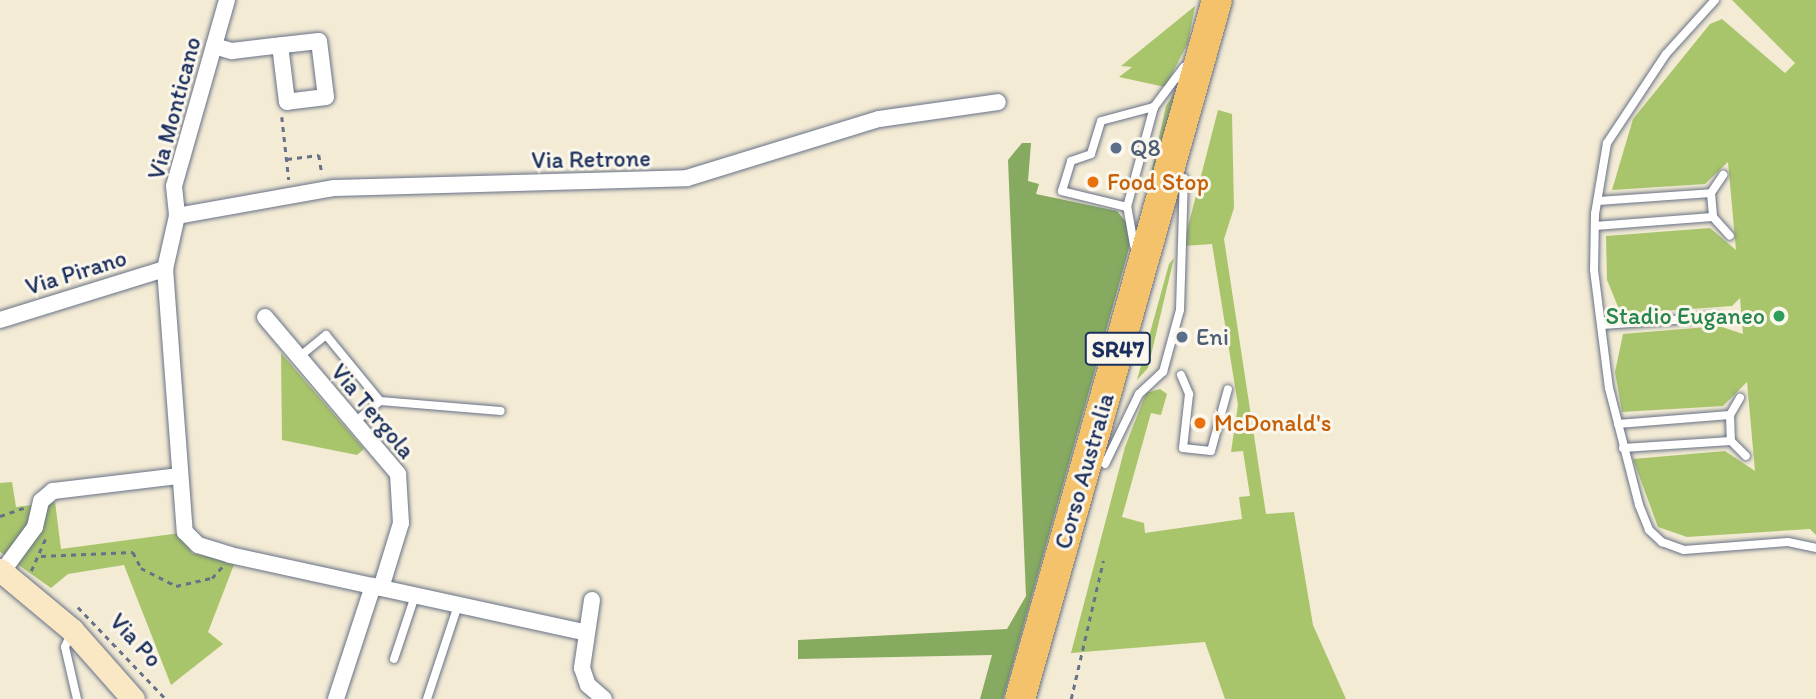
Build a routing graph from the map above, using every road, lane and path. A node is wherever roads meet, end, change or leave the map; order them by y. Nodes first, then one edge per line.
1 (227, 0) edge
2 (1235, 0) edge
3 (1715, 0) edge
4 (1214, 11) edge
5 (280, 45) junction
6 (214, 46) junction
7 (287, 102) junction
8 (998, 102) dead end
9 (1154, 107) junction
10 (287, 159) junction
11 (1723, 175) dead end
12 (323, 183) dead end
13 (290, 187) dead end
14 (1711, 193) junction
15 (1598, 201) junction
16 (1127, 207) junction
17 (177, 216) junction
18 (1713, 218) junction
19 (1595, 226) junction
20 (1730, 236) dead end
21 (165, 269) junction
22 (1132, 296) junction
23 (265, 317) dead end
24 (1718, 317) dead end
25 (0, 320) edge
26 (1602, 326) junction
27 (299, 357) junction
28 (1181, 375) dead end
29 (1228, 389) dead end
30 (1740, 398) dead end
31 (380, 401) junction
32 (501, 411) dead end
33 (1730, 415) junction
34 (353, 423) junction
35 (1618, 424) junction
36 (1731, 441) junction
37 (1623, 449) junction
38 (1746, 456) dead end
39 (178, 476) junction
40 (40, 504) junction
41 (0, 516) edge
42 (1816, 548) edge
43 (229, 555) junction
44 (41, 556) dead end
45 (1103, 561) dead end
46 (1, 571) edge
47 (377, 587) junction
48 (415, 596) junction
49 (592, 600) dead end
50 (458, 605) junction
51 (78, 607) dead end
52 (72, 630) junction
53 (584, 632) junction
54 (394, 659) dead end
55 (1026, 697) edge
56 (76, 699) edge
57 (133, 699) edge
58 (166, 699) edge
59 (336, 699) edge
60 (427, 699) edge
61 (604, 699) edge
62 (1071, 699) edge

1 - 6 street, Via Monticano
2 - 55 highway, Corso Australia / SR47
3 - 15 lane
4 - 9 lane
4 - 22 highway, Corso Australia / SR47
5 - 6 street
5 - 7 street
5 - 7 street
6 - 17 street, Via Monticano
7 - 10 path
8 - 17 street, Via Retrone
9 - 16 lane
9 - 16 lane
10 - 12 path
10 - 13 path
11 - 14 lane
14 - 15 lane
14 - 18 lane
15 - 19 lane
16 - 22 lane
17 - 21 street, Via Monticano
18 - 19 lane
18 - 20 lane
19 - 26 lane
21 - 25 street, Via Pirano
21 - 39 street
22 - 55 highway, Corso Australia / SR47
23 - 27 street, Via Tergola
24 - 26 lane
26 - 35 lane
27 - 31 lane
27 - 34 street, Via Tergola
28 - 29 lane
30 - 33 lane
31 - 32 lane
31 - 34 lane
33 - 35 lane
33 - 36 lane
34 - 47 street, Via Tergola
35 - 37 lane
36 - 37 lane
36 - 38 lane
37 - 42 lane
39 - 40 street
39 - 43 street
40 - 41 path
40 - 46 street
43 - 44 path
43 - 47 street
45 - 62 path
46 - 52 main road
47 - 48 street
47 - 59 street, Via Tergola
48 - 50 street
48 - 54 lane
49 - 53 street
50 - 53 street
50 - 60 lane
51 - 58 path, Via Po
52 - 56 lane
52 - 57 main road
53 - 61 street

